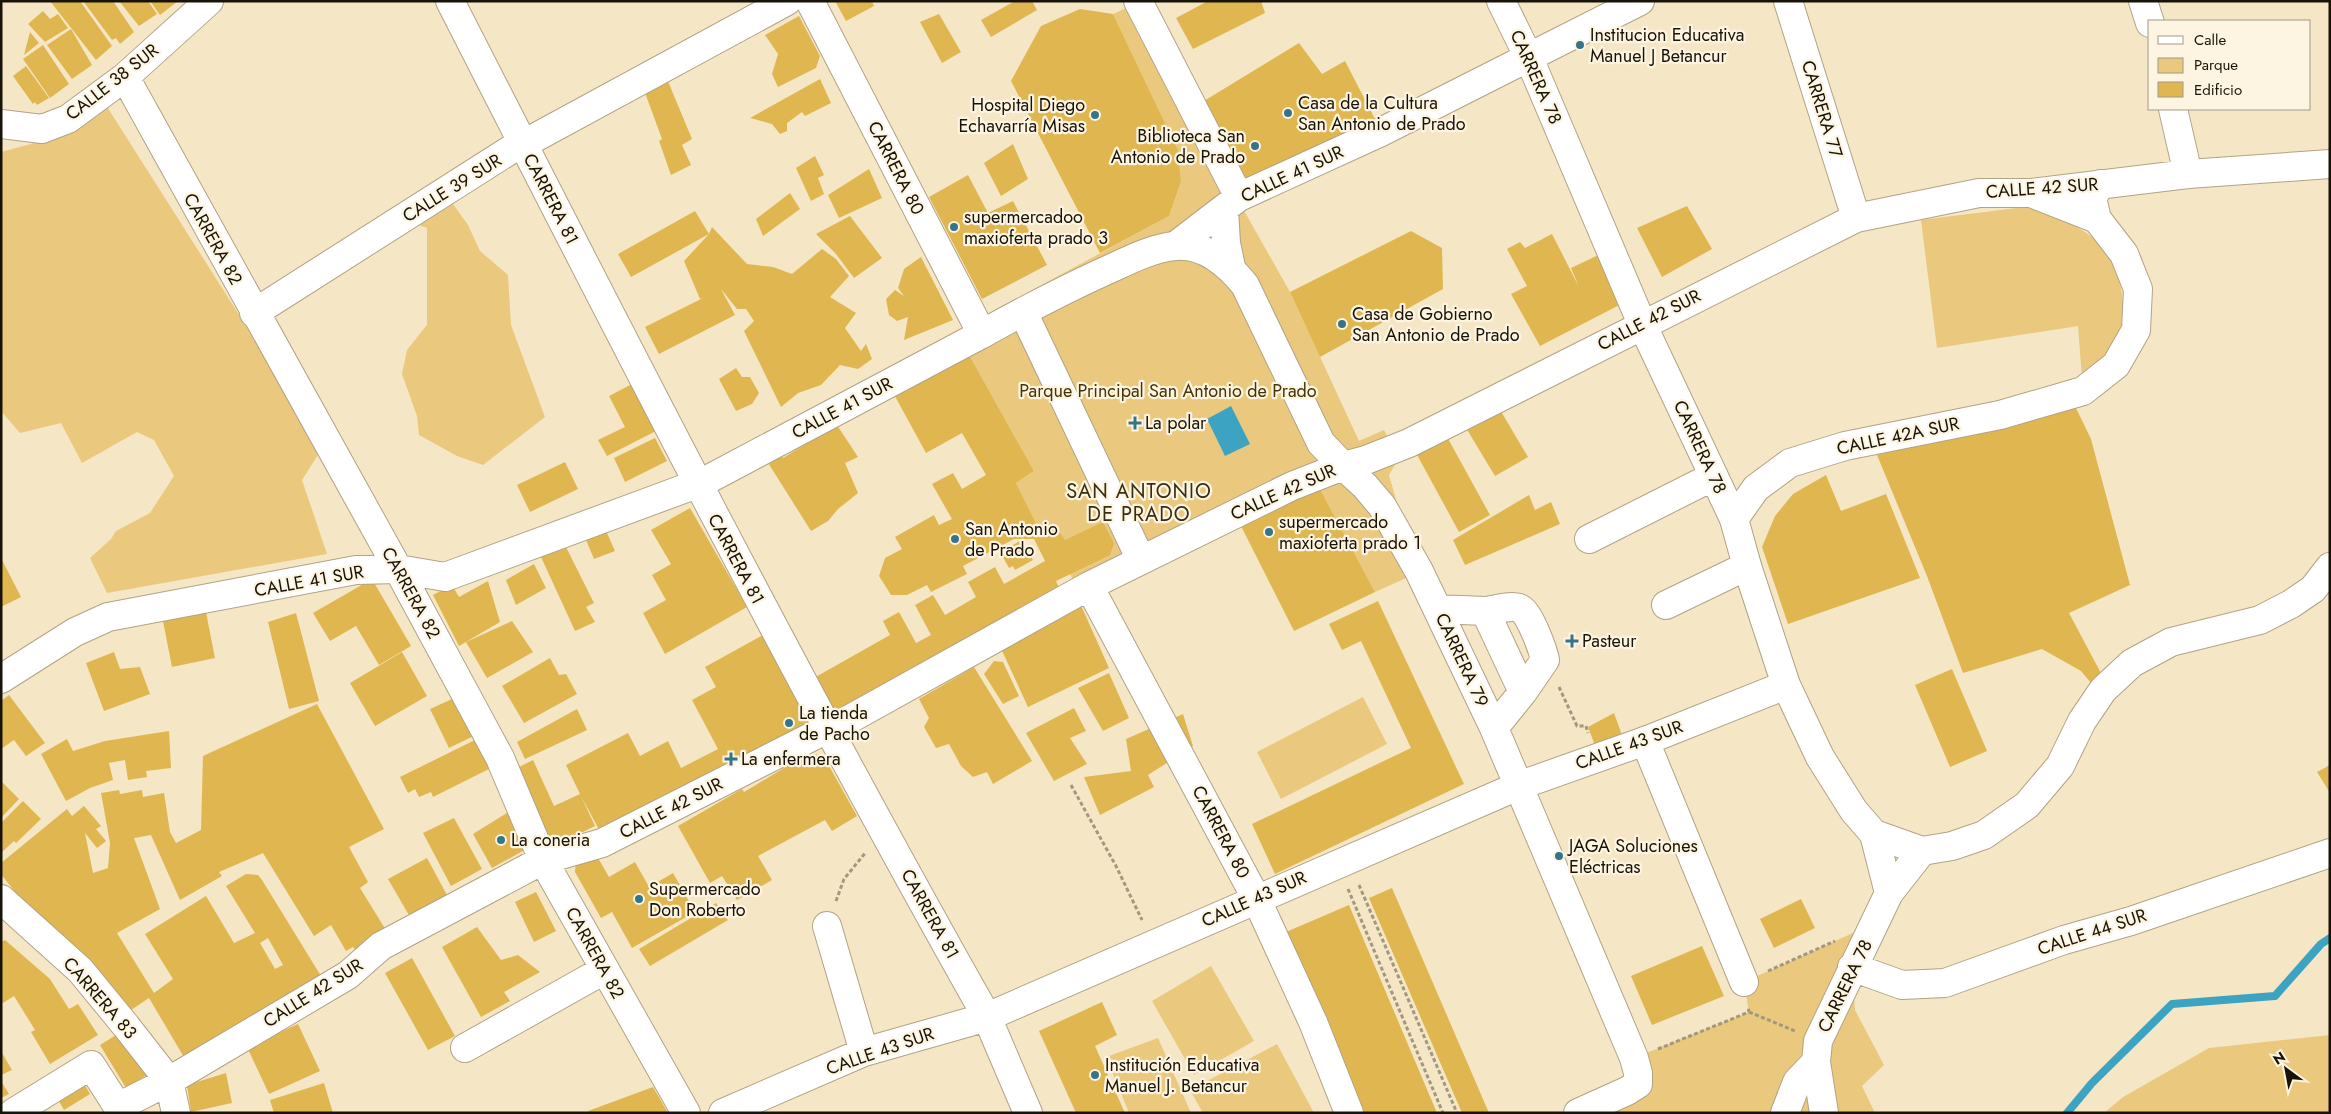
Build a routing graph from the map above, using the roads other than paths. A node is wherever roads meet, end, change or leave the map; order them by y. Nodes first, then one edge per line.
1 (209, 1) edge
2 (450, 1) edge
3 (787, 1) edge
4 (810, 1) edge
5 (1502, 1) edge
6 (1640, 1) edge
7 (1788, 1) edge
8 (2143, 1) edge
9 (1139, 2) edge
10 (2149, 20) edge
11 (1530, 58) junction
12 (125, 77) junction
13 (2173, 110) edge
14 (1, 124) edge
15 (523, 144) junction
16 (2330, 164) edge
17 (2188, 174) junction
18 (2101, 184) junction
19 (2031, 193) junction
20 (1231, 203) junction
21 (1856, 218) junction
22 (2097, 220) junction
23 (1175, 246) junction
24 (1230, 267) junction
25 (1023, 312) junction
26 (254, 313) junction
27 (1642, 324) junction
28 (982, 334) junction
29 (1343, 466) junction
30 (1714, 476) junction
31 (696, 484) junction
32 (1734, 519) junction
33 (1589, 539) dead end
34 (1141, 560) junction
35 (1747, 566) junction
36 (2330, 567) edge
37 (398, 569) junction
38 (1089, 586) junction
39 (1666, 605) dead end
40 (1438, 609) junction
41 (1485, 611) junction
42 (1, 679) edge
43 (1786, 684) junction
44 (1523, 692) junction
45 (1494, 728) junction
46 (827, 730) junction
47 (1645, 741) junction
48 (1518, 786) junction
49 (1874, 834) junction
50 (1922, 851) junction
51 (2330, 853) edge
52 (543, 860) junction
53 (1889, 893) junction
54 (1256, 898) junction
55 (1, 899) edge
56 (828, 926) road end
57 (1852, 967) junction
58 (604, 970) junction
59 (1744, 982) road end
60 (987, 1016) junction
61 (465, 1048) dead end
62 (864, 1052) junction
63 (1818, 1062) junction
64 (169, 1081) junction
65 (13, 1113) edge
66 (176, 1113) edge
67 (686, 1113) edge
68 (723, 1113) edge
69 (1028, 1113) edge
70 (1349, 1113) edge
71 (1578, 1113) edge
72 (1785, 1113) edge
73 (1824, 1113) edge

1 - 12 street, CALLE 38 SUR
2 - 15 street, CARRERA 81
3 - 15 street, CALLE 39 SUR
4 - 28 street, CARRERA 80
5 - 11 street, CARRERA 78
6 - 11 street, CALLE 41 SUR
7 - 21 street, CARRERA 77
8 - 10 street
9 - 20 street
11 - 20 street, CALLE 41 SUR
11 - 27 street, CARRERA 78
12 - 14 street, CALLE 38 SUR
12 - 26 street, CARRERA 82
13 - 17 street
15 - 26 street, CALLE 39 SUR
15 - 31 street, CARRERA 81
16 - 17 street, CALLE 42 SUR
17 - 18 street, CALLE 42 SUR
18 - 19 street, CALLE 42 SUR
18 - 22 street
19 - 21 street, CALLE 42 SUR
19 - 22 street
20 - 23 street, CALLE 41 SUR
20 - 24 street
21 - 27 street, CALLE 42 SUR
22 - 32 street, CALLE 42A SUR
23 - 24 street, CARRERA 79
23 - 25 street, CALLE 41 SUR
24 - 29 street, CARRERA 79
25 - 28 street, CALLE 41 SUR
25 - 34 street
26 - 37 street, CARRERA 82
27 - 29 street, CALLE 42 SUR
27 - 30 street, CARRERA 78
28 - 31 street, CALLE 41 SUR
29 - 34 street, CALLE 42 SUR
29 - 40 street, CARRERA 79
30 - 32 street, CARRERA 78
30 - 33 street
31 - 37 street, CALLE 41 SUR
31 - 46 street, CARRERA 81
32 - 35 street, CARRERA 78
34 - 38 street, CALLE 42 SUR
35 - 39 street
35 - 43 street, CARRERA 78
36 - 50 street
37 - 42 street, CALLE 41 SUR
37 - 52 street, CARRERA 82
38 - 46 street, CALLE 42 SUR
38 - 54 street, CARRERA 80
40 - 41 street
40 - 45 street, CARRERA 79
41 - 44 street
41 - 44 street
43 - 47 street, CALLE 43 SUR
43 - 49 street, CARRERA 78
44 - 45 street
45 - 48 street, CARRERA 79
46 - 52 street, CALLE 42 SUR
46 - 60 street, CARRERA 81
47 - 48 street, CALLE 43 SUR
47 - 59 street
48 - 54 street, CALLE 43 SUR
48 - 71 street, CARRERA 79
49 - 50 street
49 - 53 street, CARRERA 78
50 - 53 street, CARRERA 78
51 - 57 street, CALLE 44 SUR
52 - 58 street, CARRERA 82
52 - 64 street, CALLE 42 SUR
53 - 57 street, CARRERA 78
54 - 60 street, CALLE 43 SUR
54 - 70 street, CARRERA 80
55 - 64 street, CARRERA 83
56 - 62 street
57 - 63 street, CARRERA 78
58 - 61 street
58 - 67 street, CARRERA 82
60 - 62 street, CALLE 43 SUR
60 - 69 street, CARRERA 81
62 - 68 street, CALLE 43 SUR
63 - 72 street, CARRERA 78
63 - 73 street
64 - 65 street, CALLE 42 SUR
64 - 66 street, CARRERA 83

